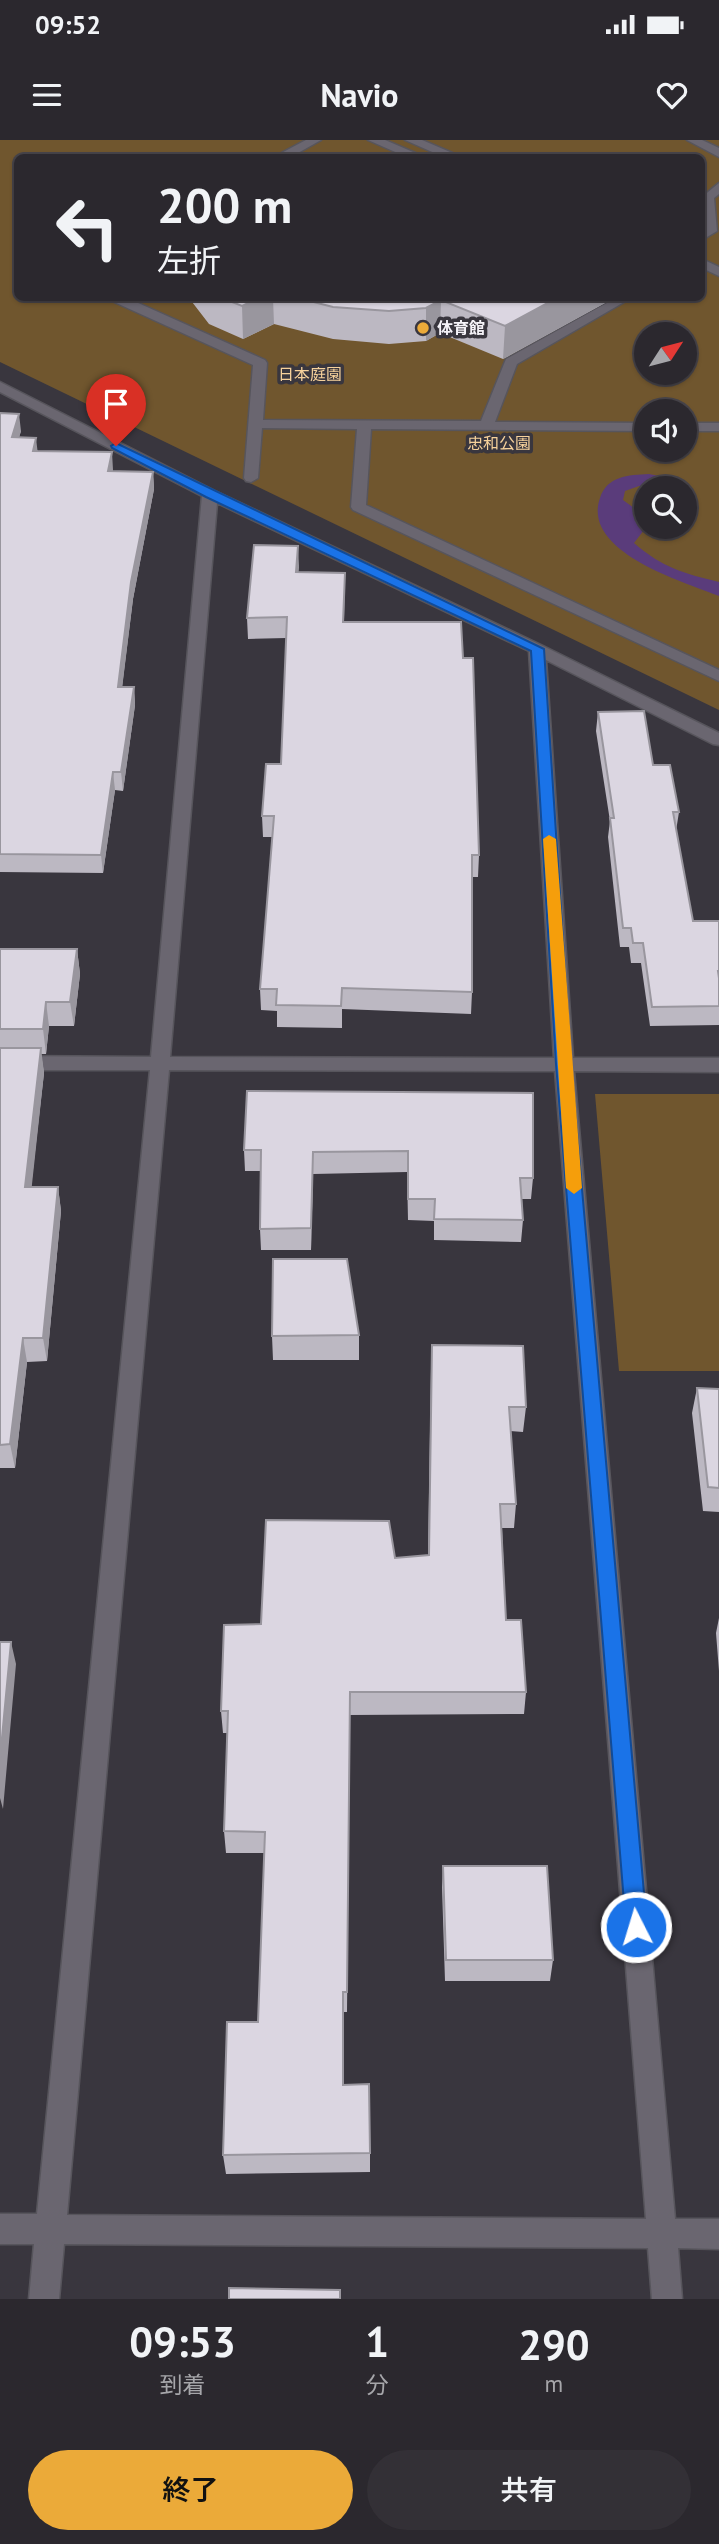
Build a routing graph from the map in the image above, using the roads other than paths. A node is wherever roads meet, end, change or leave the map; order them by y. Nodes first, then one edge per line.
1 (314, 140) edge
2 (374, 140) edge
3 (411, 140) edge
4 (692, 140) edge
5 (719, 152) edge
6 (286, 154) edge
7 (411, 154) edge
8 (448, 154) edge
9 (719, 187) edge
10 (705, 234) edge
11 (705, 254) edge
12 (719, 272) edge
13 (124, 301) edge
14 (620, 301) edge
15 (0, 386) edge
16 (255, 424) junction
17 (363, 425) junction
18 (486, 426) junction
19 (634, 427) edge
20 (697, 427) edge
21 (719, 427) edge
22 (251, 478) dead end
23 (210, 494) junction
24 (537, 649) junction
25 (719, 676) edge
26 (719, 740) edge
27 (0, 1063) edge
28 (160, 1064) junction
29 (564, 1064) junction
30 (719, 1065) edge
31 (0, 2229) edge
32 (50, 2230) junction
33 (662, 2233) junction
34 (719, 2234) edge
35 (44, 2299) edge
36 (667, 2299) edge

1 - 6 street
2 - 7 street
3 - 8 street
4 - 5 street
9 - 10 street
11 - 12 street
13 - 16 street
14 - 18 street
15 - 23 street
16 - 17 street
16 - 22 street
17 - 18 street
17 - 25 street
18 - 19 street
20 - 21 street
23 - 24 street
23 - 28 street
24 - 26 street
24 - 29 street
27 - 28 street
28 - 29 street
28 - 32 street
29 - 30 street
29 - 33 street
31 - 32 street
32 - 33 street
32 - 35 street
33 - 34 street
33 - 36 street

